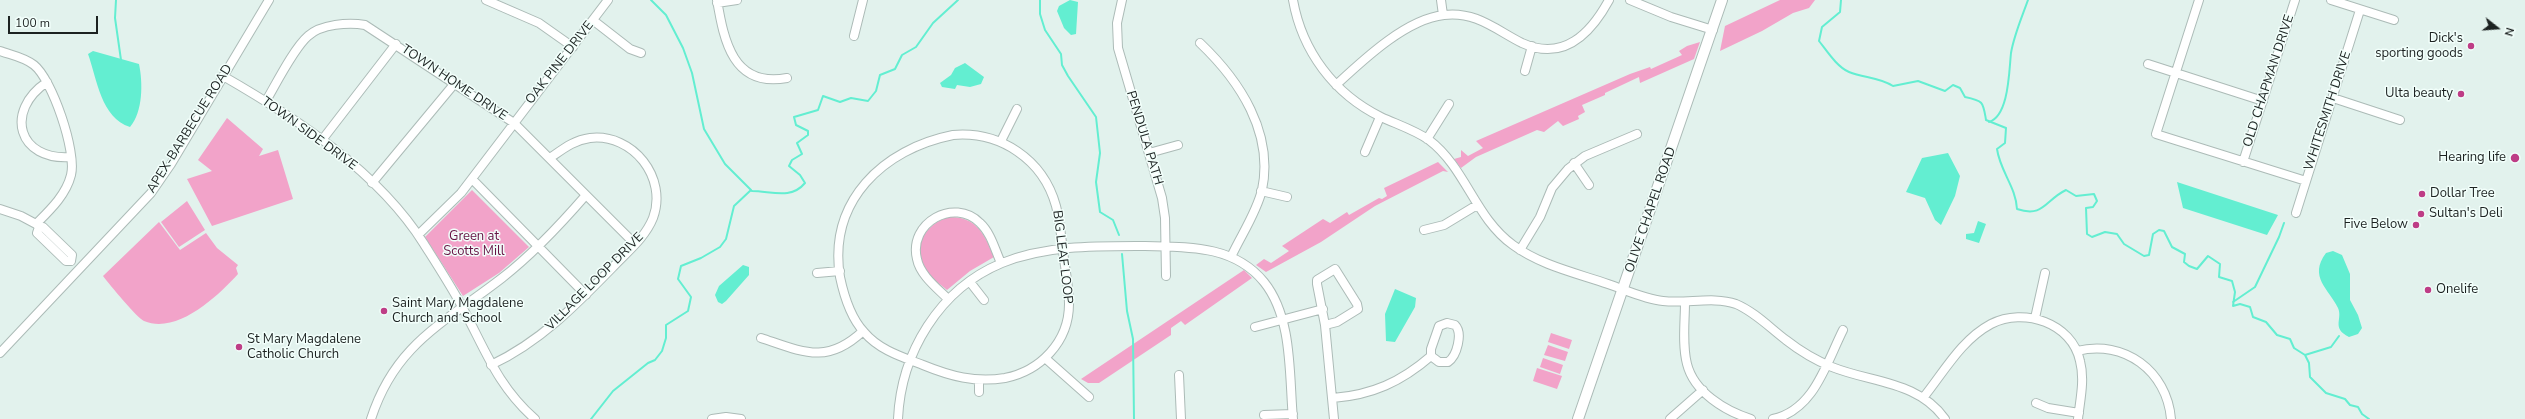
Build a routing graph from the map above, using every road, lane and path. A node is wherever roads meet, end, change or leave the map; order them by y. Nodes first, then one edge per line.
1 (269, 0) edge
2 (486, 0) edge
3 (608, 0) edge
4 (737, 0) edge
5 (863, 0) edge
6 (1122, 0) edge
7 (1293, 0) edge
8 (1441, 0) edge
9 (1609, 0) edge
10 (1630, 0) edge
11 (1722, 0) edge
12 (2199, 0) edge
13 (2295, 0) edge
14 (2331, 0) edge
15 (500, 2) edge
16 (717, 2) edge
17 (2360, 10) junction
18 (1443, 15) junction
19 (2394, 20) dead end
20 (594, 21) junction
21 (1712, 30) junction
22 (854, 36) dead end
23 (1200, 43) dead end
24 (396, 44) junction
25 (1532, 46) junction
26 (573, 47) junction
27 (0, 51) edge
28 (641, 53) dead end
29 (2148, 64) dead end
30 (1525, 71) dead end
31 (2175, 73) junction
32 (223, 76) junction
33 (787, 78) dead end
34 (47, 82) junction
35 (455, 83) junction
36 (1336, 85) junction
37 (2333, 98) junction
38 (266, 101) junction
39 (2263, 101) junction
40 (1448, 104) dead end
41 (1017, 109) dead end
42 (1380, 117) junction
43 (2400, 120) dead end
44 (514, 123) junction
45 (1637, 134) dead end
46 (1427, 139) junction
47 (322, 140) junction
48 (1001, 141) junction
49 (1178, 145) dead end
50 (1365, 152) dead end
51 (1149, 153) junction
52 (71, 158) junction
53 (550, 158) junction
54 (2244, 162) junction
55 (1574, 163) junction
56 (472, 179) junction
57 (2306, 181) junction
58 (372, 183) junction
59 (1590, 185) dead end
60 (1261, 191) junction
61 (586, 196) junction
62 (1288, 197) dead end
63 (1477, 205) junction
64 (0, 209) edge
65 (2296, 213) dead end
66 (37, 226) junction
67 (1424, 230) dead end
68 (418, 235) junction
69 (635, 244) junction
70 (1164, 246) junction
71 (538, 247) junction
72 (1062, 249) junction
73 (1520, 250) junction
74 (1231, 257) junction
75 (1001, 264) junction
76 (80, 268) junction
77 (840, 271) junction
78 (817, 273) dead end
79 (2045, 273) dead end
80 (1166, 276) dead end
81 (970, 282) junction
82 (1623, 289) junction
83 (586, 295) junction
84 (948, 300) junction
85 (984, 300) dead end
86 (1685, 302) junction
87 (462, 306) junction
88 (1323, 309) junction
89 (2035, 318) junction
90 (1282, 319) junction
91 (1325, 325) junction
92 (1255, 327) dead end
93 (1842, 330) dead end
94 (863, 331) junction
95 (761, 338) dead end
96 (2077, 351) junction
97 (0, 353) edge
98 (1431, 356) junction
99 (1046, 358) junction
100 (909, 360) junction
101 (1826, 364) junction
102 (491, 365) junction
103 (1179, 375) dead end
104 (979, 380) junction
105 (1703, 390) junction
106 (979, 392) dead end
107 (1089, 397) dead end
108 (1333, 398) junction
109 (1923, 398) junction
110 (2036, 403) dead end
111 (1264, 415) dead end
112 (1293, 416) edge
113 (2078, 416) edge
114 (371, 419) edge
115 (535, 419) edge
116 (712, 419) edge
117 (741, 419) edge
118 (898, 419) edge
119 (1181, 419) edge
120 (1334, 419) edge
121 (1578, 419) edge
122 (1670, 419) edge
123 (1751, 419) edge
124 (1773, 419) edge
125 (1945, 419) edge
126 (2171, 419) edge

1 - 32 street, APEX-BARBECUE ROAD
2 - 15 street
3 - 20 street, OAK PINE DRIVE
4 - 16 street
5 - 22 street
6 - 51 street, PENDULA PATH
7 - 36 street
8 - 18 street
9 - 25 street
10 - 21 street
11 - 21 main road, OLIVE CHAPEL ROAD
12 - 31 street
13 - 39 street, OLD CHAPMAN DRIVE
14 - 17 street
15 - 26 street
16 - 33 street
17 - 19 street
17 - 37 street, WHITESMITH DRIVE
18 - 25 street
18 - 36 street
20 - 26 street, OAK PINE DRIVE
20 - 28 street
21 - 82 main road, OLIVE CHAPEL ROAD
23 - 60 street
24 - 35 street, TOWN HOME DRIVE
24 - 38 street, TOWN HOME DRIVE
24 - 47 street
25 - 30 street
26 - 44 street, OAK PINE DRIVE
27 - 34 street
29 - 31 street
31 - 39 street
31 - 54 street
32 - 38 street, TOWN SIDE DRIVE
32 - 76 street, APEX-BARBECUE ROAD
34 - 52 street
34 - 52 street
35 - 44 street, TOWN HOME DRIVE
35 - 58 street
36 - 42 street
37 - 43 street
37 - 57 street, WHITESMITH DRIVE
38 - 47 street, TOWN SIDE DRIVE
39 - 54 street, OLD CHAPMAN DRIVE
40 - 46 street
41 - 48 street
42 - 46 street
42 - 50 street
44 - 53 street, TOWN HOME DRIVE
44 - 56 street, OAK PINE DRIVE
45 - 55 street
46 - 63 street
47 - 58 street, TOWN SIDE DRIVE
48 - 72 street, BIG LEAF LOOP
48 - 77 street, BIG LEAF LOOP
49 - 51 street
51 - 70 street, PENDULA PATH
52 - 66 street
53 - 61 street, TOWN HOME DRIVE
53 - 69 street, VILLAGE LOOP DRIVE
54 - 57 street
55 - 59 street
55 - 73 street
56 - 68 street, OAK PINE DRIVE
56 - 71 street
57 - 65 street, WHITESMITH DRIVE
58 - 68 street, TOWN SIDE DRIVE
60 - 62 street
60 - 74 street
61 - 69 street, TOWN HOME DRIVE
61 - 71 street
63 - 67 street
63 - 73 street
64 - 66 street
66 - 76 street
68 - 87 street, TOWN SIDE DRIVE
69 - 83 street, VILLAGE LOOP DRIVE
70 - 72 street
70 - 74 street
70 - 80 street, PENDULA PATH
71 - 83 street
71 - 87 street
72 - 75 street
72 - 99 street, BIG LEAF LOOP
73 - 82 street
74 - 90 street
75 - 81 street
75 - 84 street
76 - 97 street, APEX-BARBECUE ROAD
77 - 78 street
77 - 94 street, BIG LEAF LOOP
79 - 89 street
81 - 84 street
81 - 85 street
82 - 86 street
82 - 121 main road, OLIVE CHAPEL ROAD
83 - 102 street, VILLAGE LOOP DRIVE
84 - 100 street
86 - 101 street
86 - 105 street
87 - 102 street, TOWN SIDE DRIVE
87 - 114 street
88 - 90 street
88 - 91 street
88 - 91 street
89 - 96 street
89 - 109 street
90 - 92 street
90 - 112 street
91 - 108 street
93 - 101 street
94 - 95 street
94 - 100 street, BIG LEAF LOOP
96 - 113 street
96 - 126 street
98 - 98 street
98 - 108 street
99 - 104 street, BIG LEAF LOOP
99 - 107 street
100 - 104 street, BIG LEAF LOOP
100 - 118 street
101 - 109 street
101 - 124 street
102 - 115 street, TOWN SIDE DRIVE
103 - 119 street
104 - 106 street
105 - 122 street
105 - 123 street
108 - 120 street
109 - 125 street
110 - 113 street
111 - 112 street
116 - 117 street

